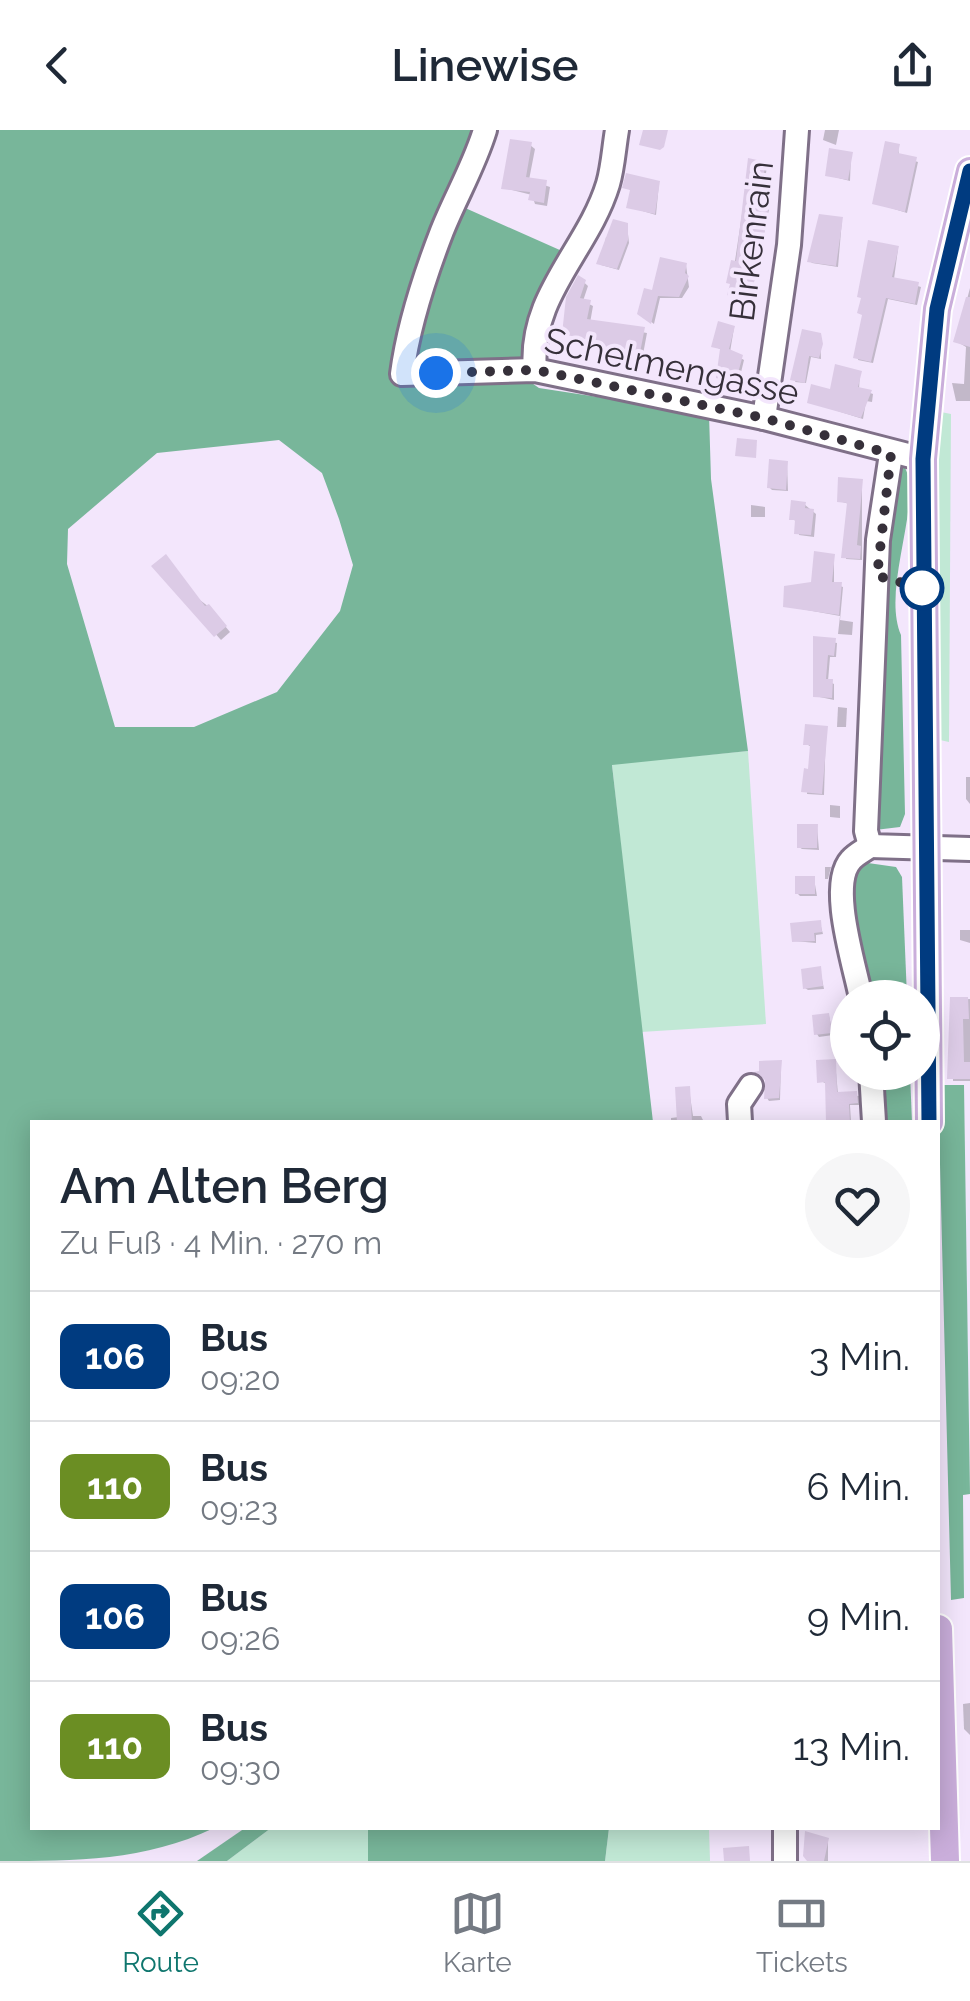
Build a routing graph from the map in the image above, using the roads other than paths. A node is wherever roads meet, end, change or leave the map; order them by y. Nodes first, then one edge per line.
1 (486, 130) edge
2 (616, 130) edge
3 (797, 130) edge
4 (970, 171) edge
5 (536, 370) junction
6 (764, 418) junction
7 (891, 454) junction
8 (923, 459) junction
9 (870, 846) junction
10 (924, 847) junction
11 (970, 849) edge
12 (857, 980) edge
13 (751, 1086) dead end
14 (872, 1090) edge
15 (740, 1120) edge
16 (874, 1120) edge
17 (929, 1120) edge
18 (940, 1695) edge
19 (785, 1830) edge
20 (785, 1861) edge
21 (945, 1861) edge

1 - 5 street, Schelmengasse
2 - 5 street
3 - 6 street, Birkenrain
4 - 8 main road
5 - 6 street, Schelmengasse
6 - 7 street, Schelmengasse
7 - 8 street, Schelmengasse
7 - 9 street
8 - 10 main road
9 - 10 street
9 - 12 street
10 - 11 street
10 - 17 main road
13 - 15 street
14 - 16 street
18 - 21 main road
19 - 20 street

